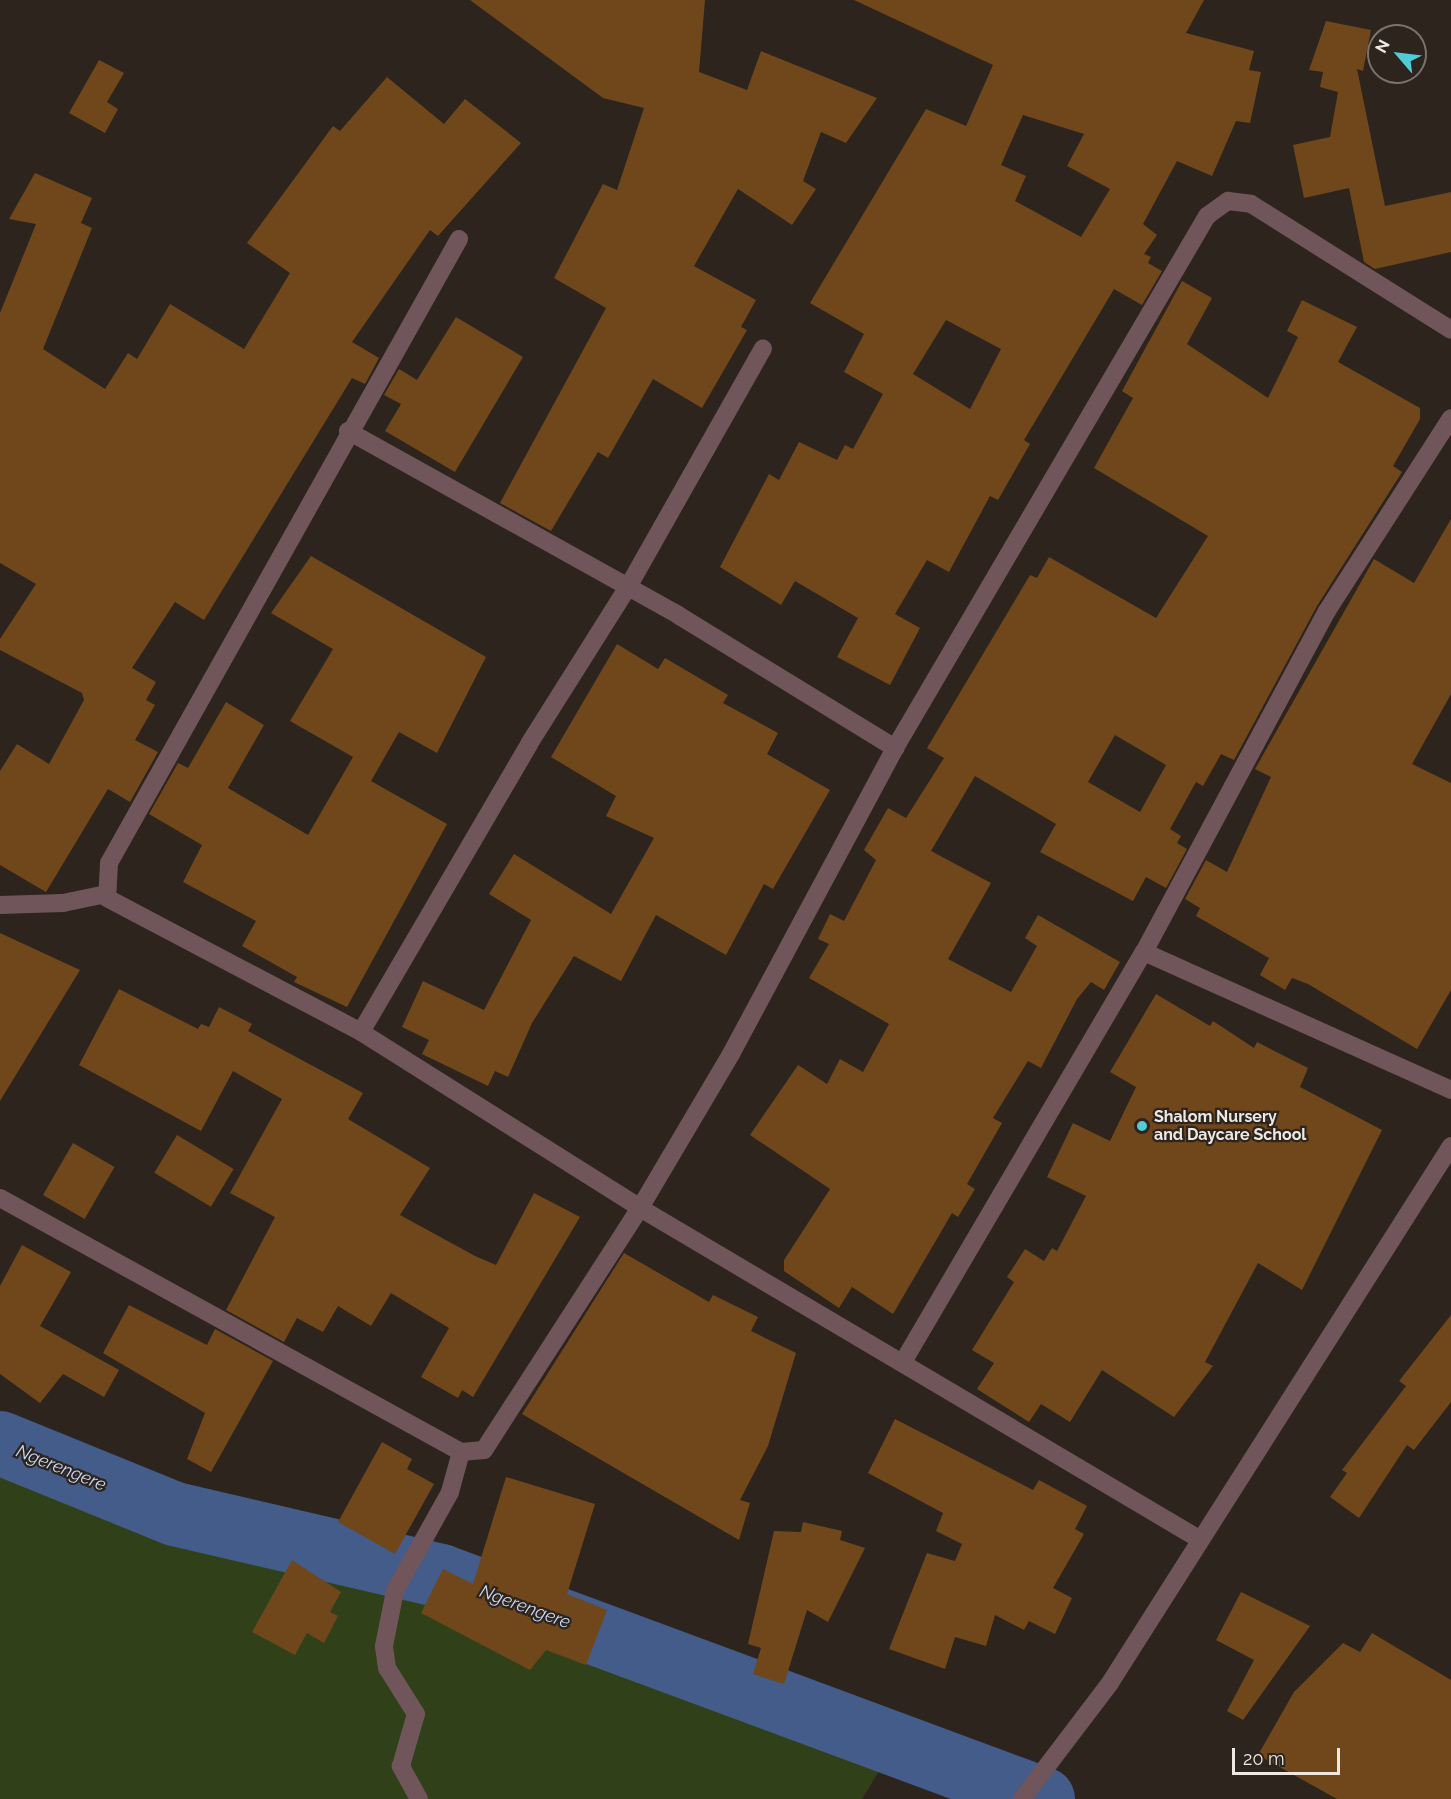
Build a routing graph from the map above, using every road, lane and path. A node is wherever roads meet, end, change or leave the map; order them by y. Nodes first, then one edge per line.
1 (459, 238) dead end
2 (1451, 330) edge
3 (763, 348) dead end
4 (1451, 418) edge
5 (348, 431) junction
6 (628, 587) junction
7 (895, 748) junction
8 (106, 894) junction
9 (0, 905) edge
10 (1144, 952) junction
11 (361, 1032) junction
12 (1451, 1090) edge
13 (1451, 1146) edge
14 (0, 1198) edge
15 (640, 1208) junction
16 (903, 1362) junction
17 (461, 1452) junction
18 (1199, 1539) junction
19 (419, 1799) edge
20 (1022, 1799) edge

1 - 5 street
2 - 7 street
3 - 6 street
4 - 10 street
5 - 6 street
5 - 8 street
6 - 7 street
6 - 11 street
7 - 15 street
8 - 9 street
8 - 11 street
10 - 12 street
10 - 16 street
11 - 15 street
13 - 18 street
14 - 17 street
15 - 16 street
15 - 17 street
16 - 18 street
17 - 19 street
18 - 20 street

